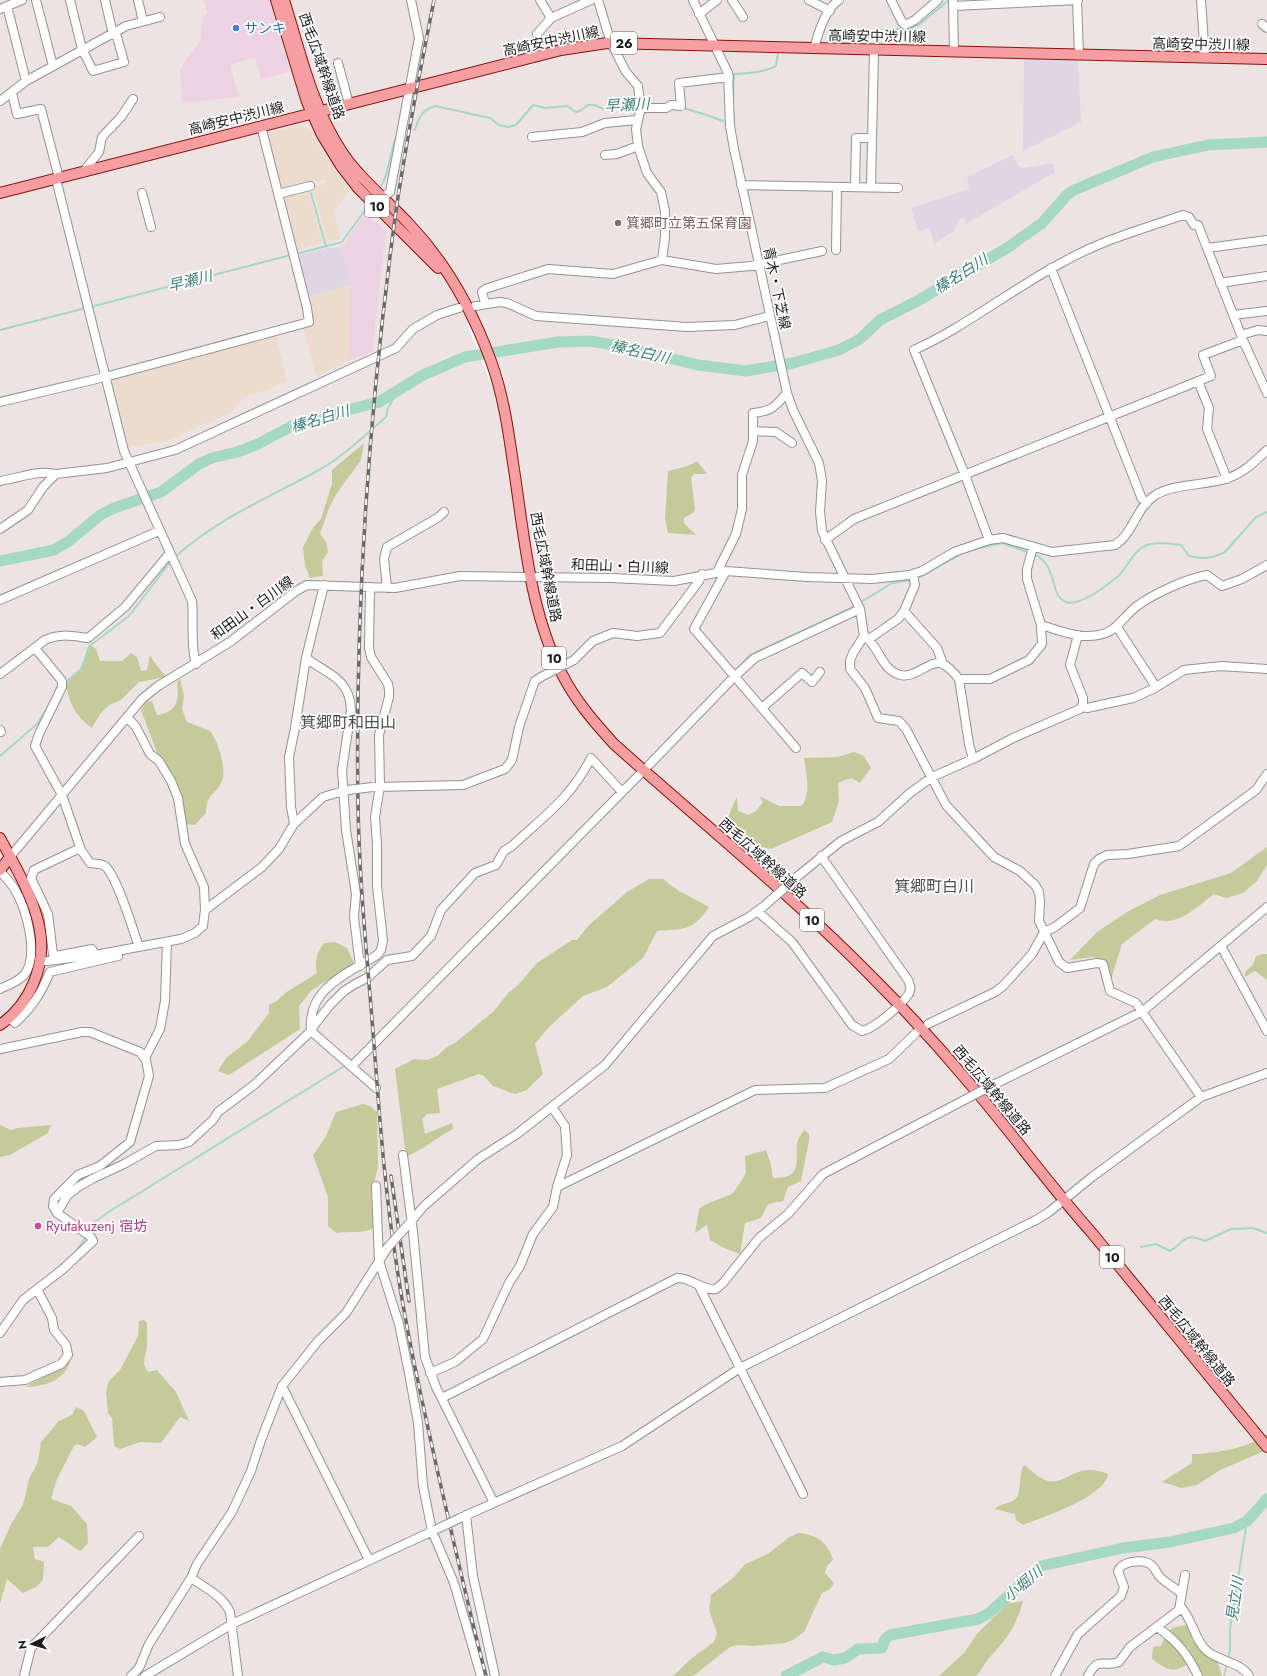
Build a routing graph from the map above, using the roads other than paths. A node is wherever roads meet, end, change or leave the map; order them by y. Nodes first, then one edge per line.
1 (22, 0) edge
2 (36, 0) edge
3 (70, 0) edge
4 (105, 0) edge
5 (138, 0) edge
6 (276, 0) edge
7 (284, 0) edge
8 (540, 0) edge
9 (591, 0) edge
10 (598, 0) edge
11 (693, 0) edge
12 (717, 0) edge
13 (732, 0) edge
14 (809, 0) edge
15 (840, 0) edge
16 (891, 0) edge
17 (938, 0) edge
18 (1077, 0) edge
19 (1201, 0) edge
20 (414, 1) edge
21 (953, 3) edge
22 (3, 7) edge
23 (830, 11) junction
24 (700, 14) junction
25 (160, 17) dead end
26 (743, 17) dead end
27 (551, 18) junction
28 (143, 21) junction
29 (113, 34) junction
30 (537, 34) dead end
31 (612, 43) junction
32 (714, 46) junction
33 (814, 48) junction
34 (82, 49) junction
35 (874, 49) junction
36 (954, 51) junction
37 (1079, 55) junction
38 (1205, 58) junction
39 (1267, 59) edge
40 (338, 63) dead end
41 (53, 66) junction
42 (729, 77) junction
43 (26, 81) junction
44 (409, 88) junction
45 (12, 93) junction
46 (133, 98) dead end
47 (0, 101) edge
48 (349, 104) junction
49 (640, 105) junction
50 (316, 112) junction
51 (637, 120) junction
52 (261, 126) junction
53 (532, 137) dead end
54 (872, 138) junction
55 (638, 146) junction
56 (605, 155) dead end
57 (83, 172) junction
58 (57, 178) junction
59 (741, 185) junction
60 (310, 186) dead end
61 (855, 187) junction
62 (871, 187) junction
63 (837, 188) junction
64 (898, 188) dead end
65 (0, 193) edge
66 (142, 193) dead end
67 (278, 194) junction
68 (382, 198) junction
69 (151, 227) dead end
70 (1267, 240) edge
71 (1206, 248) junction
72 (836, 250) dead end
73 (822, 251) dead end
74 (662, 260) junction
75 (758, 265) junction
76 (1051, 268) junction
77 (1267, 276) edge
78 (1220, 283) junction
79 (455, 288) junction
80 (485, 303) junction
81 (475, 306) dead end
82 (459, 308) dead end
83 (1267, 311) edge
84 (1233, 315) junction
85 (770, 320) junction
86 (1267, 331) edge
87 (1242, 338) junction
88 (105, 377) junction
89 (1198, 381) junction
90 (787, 393) junction
91 (1267, 393) edge
92 (0, 402) edge
93 (1110, 416) junction
94 (753, 431) junction
95 (792, 443) dead end
96 (1267, 450) edge
97 (130, 463) junction
98 (56, 474) junction
99 (965, 475) junction
100 (1227, 479) junction
101 (0, 481) edge
102 (1147, 503) junction
103 (444, 512) dead end
104 (0, 529) edge
105 (158, 529) junction
106 (825, 540) junction
107 (989, 540) junction
108 (1032, 552) junction
109 (171, 558) junction
110 (1267, 565) edge
111 (726, 571) junction
112 (717, 572) junction
113 (702, 574) junction
114 (844, 577) junction
115 (914, 577) junction
116 (532, 578) junction
117 (324, 585) junction
118 (370, 588) junction
119 (387, 588) junction
120 (0, 600) edge
121 (860, 609) junction
122 (904, 611) junction
123 (1041, 625) junction
124 (1117, 627) junction
125 (1078, 635) junction
126 (866, 637) junction
127 (35, 648) junction
128 (306, 658) junction
129 (196, 664) junction
130 (943, 664) junction
131 (1267, 669) edge
132 (820, 672) dead end
133 (0, 674) edge
134 (734, 677) junction
135 (959, 679) junction
136 (1156, 687) junction
137 (1082, 707) junction
138 (762, 708) junction
139 (128, 718) junction
140 (796, 748) dead end
141 (973, 759) junction
142 (649, 765) dead end
143 (1267, 774) edge
144 (639, 775) dead end
145 (932, 777) junction
146 (377, 787) junction
147 (621, 790) junction
148 (345, 791) junction
149 (62, 795) junction
150 (294, 824) junction
151 (0, 838) edge
152 (80, 848) junction
153 (821, 856) junction
154 (10, 857) junction
155 (0, 871) edge
156 (1267, 907) edge
157 (205, 910) junction
158 (757, 911) junction
159 (1044, 932) junction
160 (167, 942) junction
161 (1220, 946) junction
162 (139, 947) junction
163 (122, 950) junction
164 (95, 955) junction
165 (39, 962) junction
166 (360, 966) junction
167 (0, 989) edge
168 (898, 1004) junction
169 (1143, 1011) junction
170 (9, 1018) junction
171 (928, 1024) dead end
172 (0, 1025) edge
173 (312, 1031) junction
174 (1267, 1031) edge
175 (916, 1033) dead end
176 (0, 1049) edge
177 (145, 1058) junction
178 (352, 1066) junction
179 (1267, 1073) edge
180 (376, 1088) dead end
181 (1201, 1097) junction
182 (552, 1107) junction
183 (403, 1155) dead end
184 (376, 1186) dead end
185 (556, 1187) junction
186 (1063, 1199) junction
187 (57, 1213) junction
188 (408, 1223) junction
189 (379, 1261) junction
190 (699, 1286) junction
191 (37, 1289) junction
192 (0, 1333) edge
193 (740, 1368) junction
194 (430, 1373) junction
195 (0, 1382) edge
196 (282, 1386) junction
197 (442, 1398) junction
198 (1267, 1447) edge
199 (804, 1494) dead end
200 (494, 1503) junction
201 (463, 1516) junction
202 (434, 1530) junction
203 (139, 1536) dead end
204 (369, 1560) junction
205 (1185, 1575) dead end
206 (191, 1578) junction
207 (1180, 1592) junction
208 (1180, 1606) junction
209 (232, 1624) junction
210 (1157, 1628) junction
211 (24, 1676) edge
212 (131, 1676) edge
213 (145, 1676) edge
214 (238, 1676) edge
215 (481, 1676) edge
216 (495, 1676) edge
217 (1055, 1676) edge
218 (1088, 1676) edge
219 (1198, 1676) edge
220 (1249, 1676) edge

1 - 22 street
2 - 41 street
3 - 34 street
4 - 29 street
5 - 28 street
6 - 50 main road, 西毛広域幹線道路 / 10
7 - 50 main road, 西毛広域幹線道路 / 10
8 - 27 street
9 - 27 street
10 - 31 street
11 - 24 street, 青木・下芝線
12 - 24 street
13 - 26 street
14 - 23 street
15 - 23 street
16 - 17 street
18 - 21 street
18 - 37 street
19 - 38 street
20 - 44 street
21 - 36 street
22 - 43 street
23 - 33 street
24 - 32 street, 青木・下芝線
25 - 28 street
27 - 30 street
28 - 29 street
29 - 34 street
29 - 34 street
31 - 32 main road, 高崎安中渋川線 / 26
31 - 44 main road, 高崎安中渋川線 / 26
31 - 49 street
32 - 33 main road, 高崎安中渋川線 / 26
32 - 42 street, 青木・下芝線
33 - 35 main road, 高崎安中渋川線 / 26
34 - 41 street
35 - 36 main road, 高崎安中渋川線 / 26
35 - 54 street
36 - 37 main road, 高崎安中渋川線 / 26
37 - 38 main road, 高崎安中渋川線 / 26
38 - 39 main road, 高崎安中渋川線 / 26
40 - 48 street
41 - 43 street
42 - 49 street
42 - 59 street, 青木・下芝線
43 - 45 street
44 - 48 main road, 高崎安中渋川線 / 26
44 - 68 street
45 - 47 street
45 - 58 street
46 - 57 street
48 - 50 main road, 高崎安中渋川線 / 26
49 - 51 street
50 - 52 main road, 高崎安中渋川線 / 26
50 - 68 main road, 西毛広域幹線道路 / 10
50 - 79 main road, 西毛広域幹線道路 / 10
51 - 53 street
51 - 55 street
52 - 57 main road, 高崎安中渋川線 / 26
52 - 67 street
54 - 61 street
54 - 62 street
55 - 56 street
55 - 74 street
57 - 58 main road, 高崎安中渋川線 / 26
58 - 65 main road, 高崎安中渋川線 / 26
58 - 88 street
59 - 63 street
59 - 75 street, 青木・下芝線
60 - 67 street
61 - 62 street
61 - 63 street
62 - 64 street
63 - 72 street
66 - 69 street
67 - 88 street
68 - 79 main road, 西毛広域幹線道路 / 10
70 - 71 street
71 - 76 street
71 - 78 street
73 - 75 street
74 - 75 street
74 - 80 street
75 - 85 street, 青木・下芝線
76 - 93 street
76 - 99 street
77 - 78 street
78 - 84 street
79 - 116 main road, 西毛広域幹線道路 / 10
80 - 81 street
80 - 85 street
82 - 97 street
83 - 84 street
84 - 87 street
85 - 90 street, 青木・下芝線
86 - 87 street
87 - 89 street
87 - 91 street
88 - 92 street
88 - 97 street
89 - 93 street
89 - 100 street
90 - 94 street
90 - 106 street, 青木・下芝線
93 - 99 street
93 - 102 street
94 - 95 street
94 - 112 street
96 - 100 street, 和田山・白川線
97 - 98 street
97 - 105 street
98 - 101 street
98 - 104 street
99 - 106 street
99 - 107 street
100 - 102 street, 和田山・白川線
102 - 108 street, 和田山・白川線
103 - 119 street
105 - 109 street
105 - 120 street
106 - 114 street, 青木・下芝線
107 - 108 street, 和田山・白川線
107 - 115 street, 和田山・白川線
108 - 123 street
109 - 127 street
109 - 129 street
110 - 124 street
111 - 112 street, 和田山・白川線
111 - 114 street, 和田山・白川線
111 - 134 street
112 - 113 street, 和田山・白川線
113 - 116 street, 和田山・白川線
113 - 146 street, bridge
114 - 115 street, 和田山・白川線
114 - 121 street, 青木・下芝線
115 - 122 street
116 - 119 street, 和田山・白川線
116 - 168 main road, 西毛広域幹線道路 / 10
117 - 118 street, 和田山・白川線
117 - 128 street
117 - 129 street, 和田山・白川線
118 - 119 street, 和田山・白川線
118 - 146 street
121 - 126 street, 青木・下芝線
121 - 134 street
122 - 126 street
122 - 130 street
123 - 125 street
123 - 135 street
124 - 125 street
124 - 136 street
125 - 137 street
126 - 130 street
126 - 145 street
127 - 133 street
127 - 149 street
128 - 148 street
128 - 150 street
129 - 139 street, 和田山・白川線
130 - 135 street
131 - 136 street
132 - 138 street
134 - 138 street
134 - 142 street
135 - 141 street
136 - 137 street
137 - 141 street
138 - 140 street
139 - 149 street, 和田山・白川線
139 - 157 street
141 - 145 street
143 - 159 street
144 - 147 street
145 - 153 street
145 - 159 street
146 - 148 street, bridge
146 - 166 street
147 - 173 street
147 - 178 street
148 - 150 street
148 - 166 street
149 - 152 street
149 - 154 street, 和田山・白川線
150 - 157 street
151 - 154 main road
152 - 162 street
152 - 164 street
153 - 158 street, bridge
153 - 168 street
154 - 155 main road
154 - 165 main road
155 - 167 street
156 - 161 street
157 - 160 street
158 - 168 street
158 - 182 street
159 - 169 street
159 - 171 street
160 - 162 street
160 - 177 street
161 - 169 street
161 - 174 street
162 - 163 street
163 - 164 street
163 - 170 street
164 - 165 street
165 - 170 main road
166 - 173 street
168 - 186 main road, 西毛広域幹線道路 / 10
169 - 181 street
169 - 190 street, bridge
170 - 172 main road
173 - 178 street
173 - 187 street
175 - 185 street
176 - 177 street
177 - 187 street
178 - 180 street
179 - 181 street
181 - 186 street
182 - 185 street
182 - 188 street
183 - 188 street
184 - 189 street
185 - 194 street
186 - 193 street
186 - 198 main road, 西毛広域幹線道路 / 10
187 - 191 street
188 - 189 street, bridge
188 - 194 street
189 - 196 street
189 - 202 street
190 - 193 street
190 - 197 street
191 - 192 street
191 - 195 street
193 - 199 street
193 - 200 street
194 - 197 street
196 - 204 street
196 - 206 street
197 - 200 street
200 - 201 street
201 - 202 street, bridge
201 - 216 street
202 - 204 street
202 - 215 street
203 - 211 street
204 - 209 street
205 - 207 street
206 - 209 street
206 - 212 street
207 - 208 street
207 - 217 street
208 - 210 street
208 - 220 street
209 - 213 street
209 - 214 street
210 - 218 street
210 - 219 street

